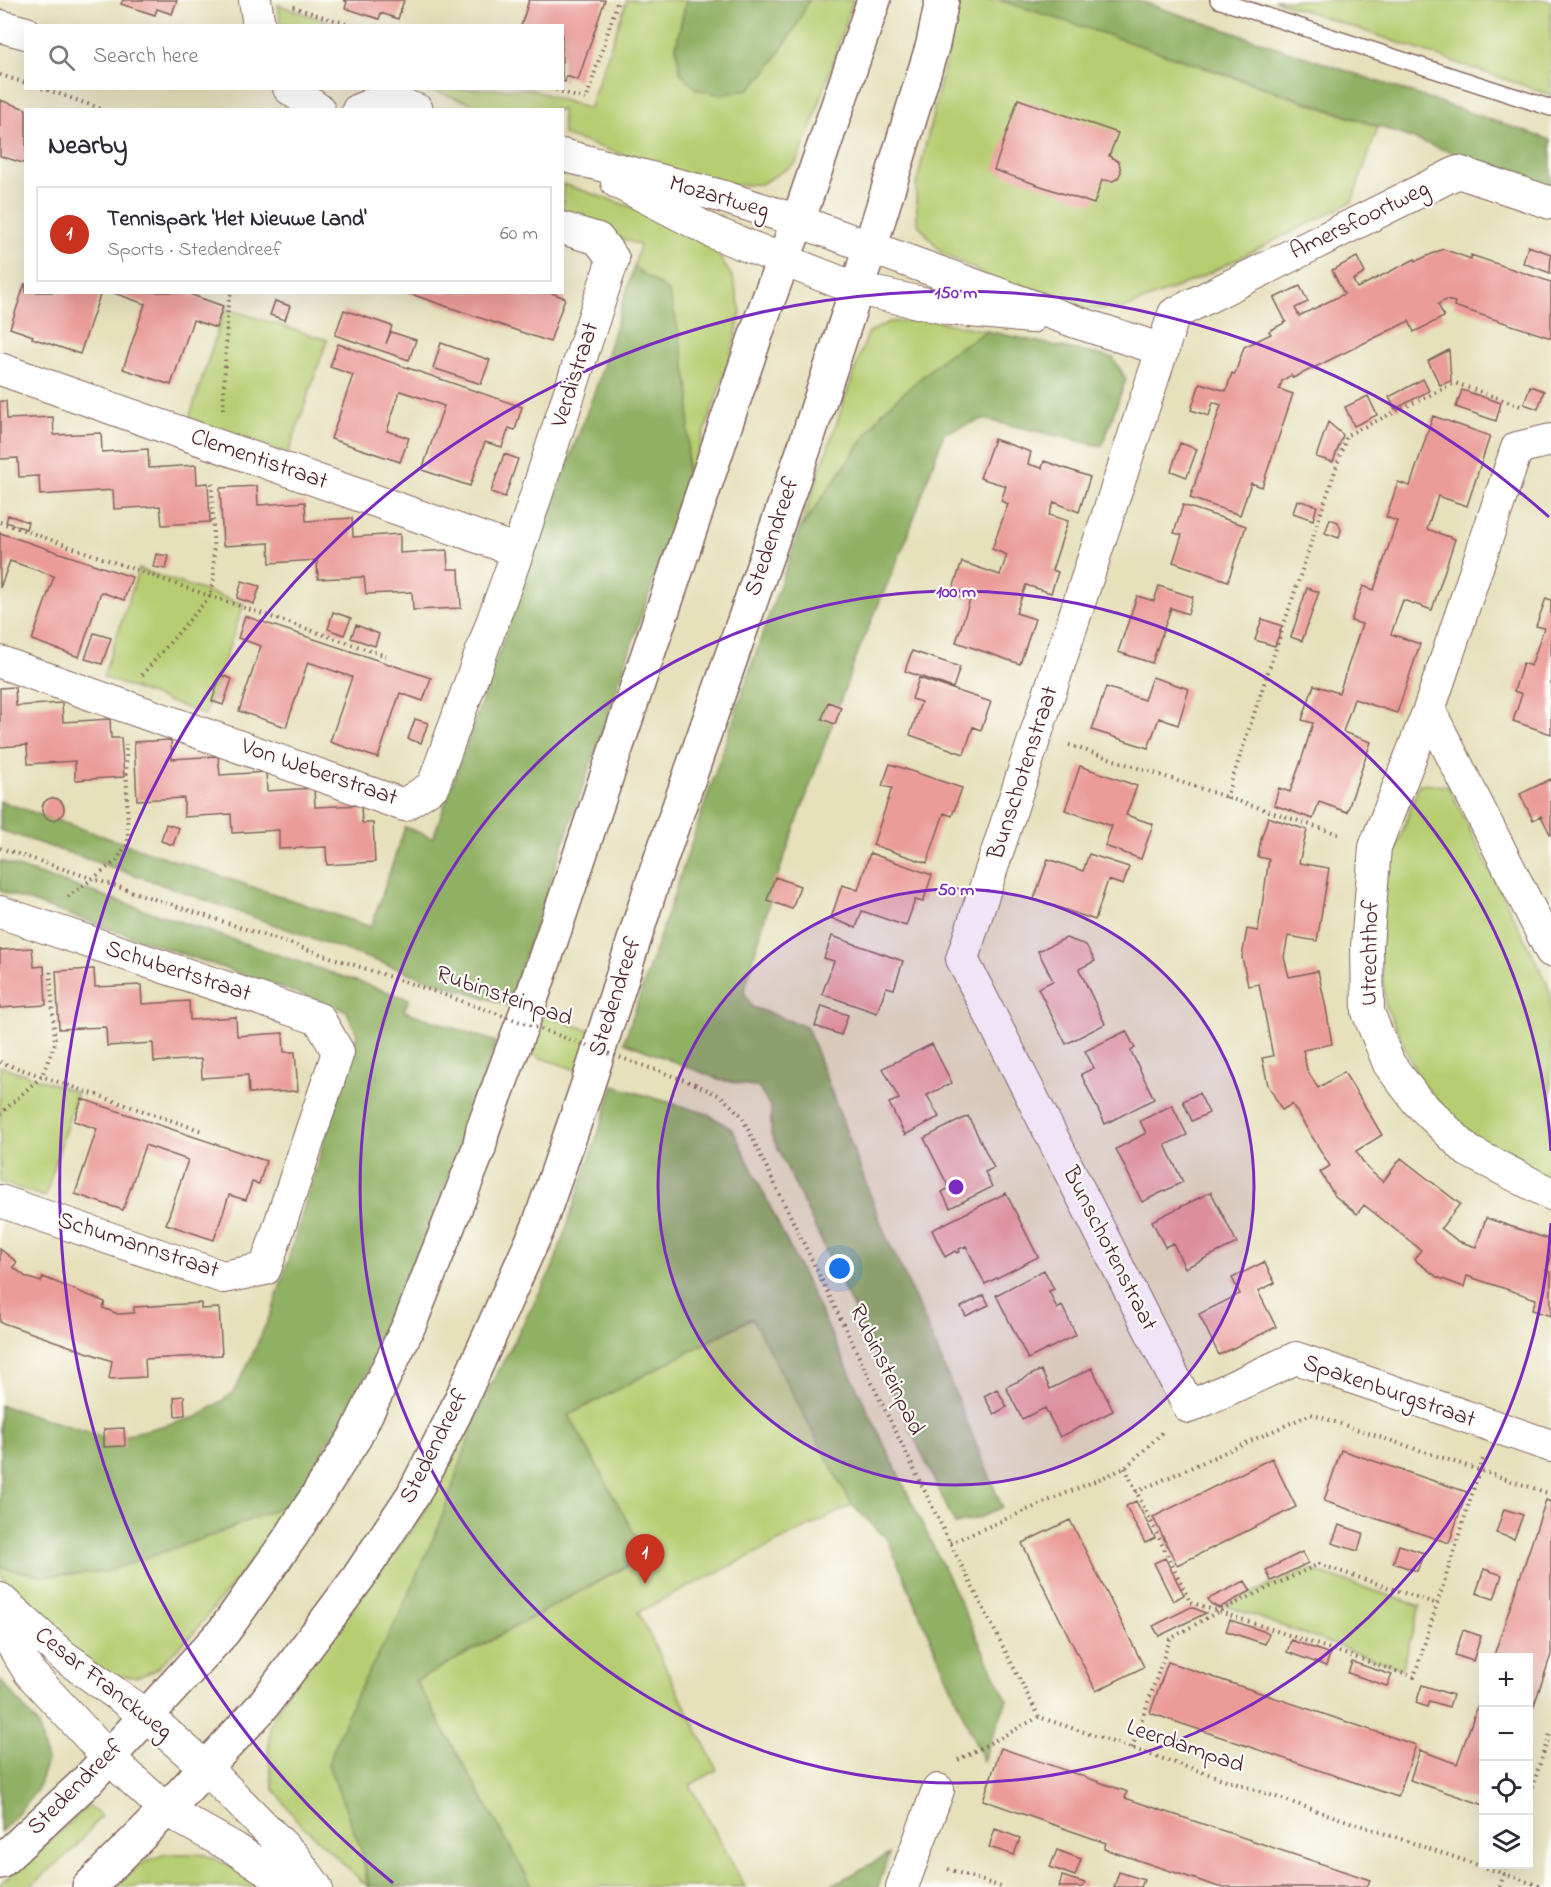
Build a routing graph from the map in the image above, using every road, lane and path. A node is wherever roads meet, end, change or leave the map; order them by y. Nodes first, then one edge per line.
1 (618, 0) edge
2 (874, 0) edge
3 (942, 0) edge
4 (1218, 0) edge
5 (270, 2) edge
6 (260, 24) edge
7 (346, 24) edge
8 (0, 26) edge
9 (24, 32) edge
10 (0, 75) edge
11 (24, 82) edge
12 (48, 90) edge
13 (292, 90) edge
14 (556, 90) edge
15 (99, 108) edge
16 (315, 108) edge
17 (363, 108) edge
18 (411, 108) edge
19 (1551, 108) edge
20 (564, 155) edge
21 (1551, 203) edge
22 (798, 221) junction
23 (564, 229) edge
24 (870, 248) junction
25 (783, 261) junction
26 (857, 289) junction
27 (1174, 314) joint
28 (1076, 322) junction
29 (1163, 350) junction
30 (0, 369) edge
31 (1542, 442) edge
32 (0, 522) edge
33 (518, 551) junction
34 (386, 656) dead end
35 (0, 662) edge
36 (1429, 710) junction
37 (1037, 735) junction
38 (1226, 798) junction
39 (1376, 847) junction
40 (0, 848) edge
41 (0, 912) edge
42 (1551, 951) edge
43 (338, 1052) joint
44 (0, 1062) edge
45 (202, 1131) dead end
46 (1551, 1194) edge
47 (0, 1201) edge
48 (1189, 1407) junction
49 (1493, 1427) junction
50 (1551, 1446) edge
51 (1125, 1468) junction
52 (1480, 1470) junction
53 (1136, 1492) junction
54 (1551, 1494) edge
55 (950, 1543) junction
56 (0, 1599) edge
57 (1437, 1604) junction
58 (1219, 1611) junction
59 (0, 1625) edge
60 (147, 1716) junction
61 (1039, 1717) junction
62 (1551, 1731) edge
63 (1132, 1748) junction
64 (108, 1757) junction
65 (206, 1768) junction
66 (944, 1777) joint
67 (1533, 1784) edge
68 (166, 1810) junction
69 (914, 1857) junction
70 (0, 1862) edge
71 (1505, 1869) edge
72 (1504, 1873) junction
73 (89, 1887) edge
74 (293, 1887) edge
75 (316, 1887) edge
76 (902, 1887) edge
77 (1001, 1887) edge
78 (1500, 1887) edge
79 (1543, 1887) edge

1 - 14 path
2 - 22 main road, Stedendreef
3 - 24 main road, Stedendreef
4 - 19 lane
5 - 6 street
5 - 7 path
8 - 9 street
10 - 11 path
12 - 15 path
13 - 16 street
17 - 18 street
20 - 22 street, Mozartweg
20 - 25 street, Mozartweg
21 - 27 street, Amersfoortweg
22 - 24 street, Mozartweg
22 - 25 main road, Stedendreef
23 - 33 street, Verdistraat
24 - 26 main road, Stedendreef
24 - 28 street
25 - 26 street
25 - 60 main road, Stedendreef
26 - 28 street
26 - 65 main road, Stedendreef
27 - 29 street, Bunschotenstraat
28 - 29 street
29 - 37 street, Bunschotenstraat
30 - 33 street, Clementistraat
31 - 36 street, Utrechthof
31 - 38 path
32 - 34 path
33 - 35 street, Von Weberstraat
36 - 39 street, Utrechthof
36 - 42 street
37 - 38 path
37 - 48 street, Bunschotenstraat
38 - 39 path
39 - 46 street, Utrechthof
40 - 55 path, Rubinsteinpad, bridge
41 - 43 street, Schubertstraat
43 - 47 street, Schumannstraat
44 - 45 path
48 - 49 street, Spakenburgstraat
48 - 51 path
49 - 50 street, Spakenburgstraat
49 - 52 path
51 - 53 path
51 - 55 path
52 - 53 path
52 - 54 path
52 - 57 path
53 - 58 path
55 - 61 path
56 - 60 street, Cesar Franckweg
57 - 58 path
57 - 58 path
58 - 63 path
59 - 64 street, Cesar Franckweg
60 - 64 main road, Stedendreef
60 - 65 street, Cesar Franckweg
61 - 63 path, Leerdampad
61 - 66 path
62 - 67 path
63 - 72 path, Leerdampad
64 - 68 street, Cesar Franckweg
64 - 70 main road, Stedendreef
65 - 68 main road, Stedendreef
65 - 75 street, Cesar Franckweg
66 - 69 street
68 - 73 main road, Stedendreef
68 - 74 street, Cesar Franckweg
69 - 76 street
69 - 77 path
71 - 72 path
72 - 78 path
72 - 79 path, Leerdampad

